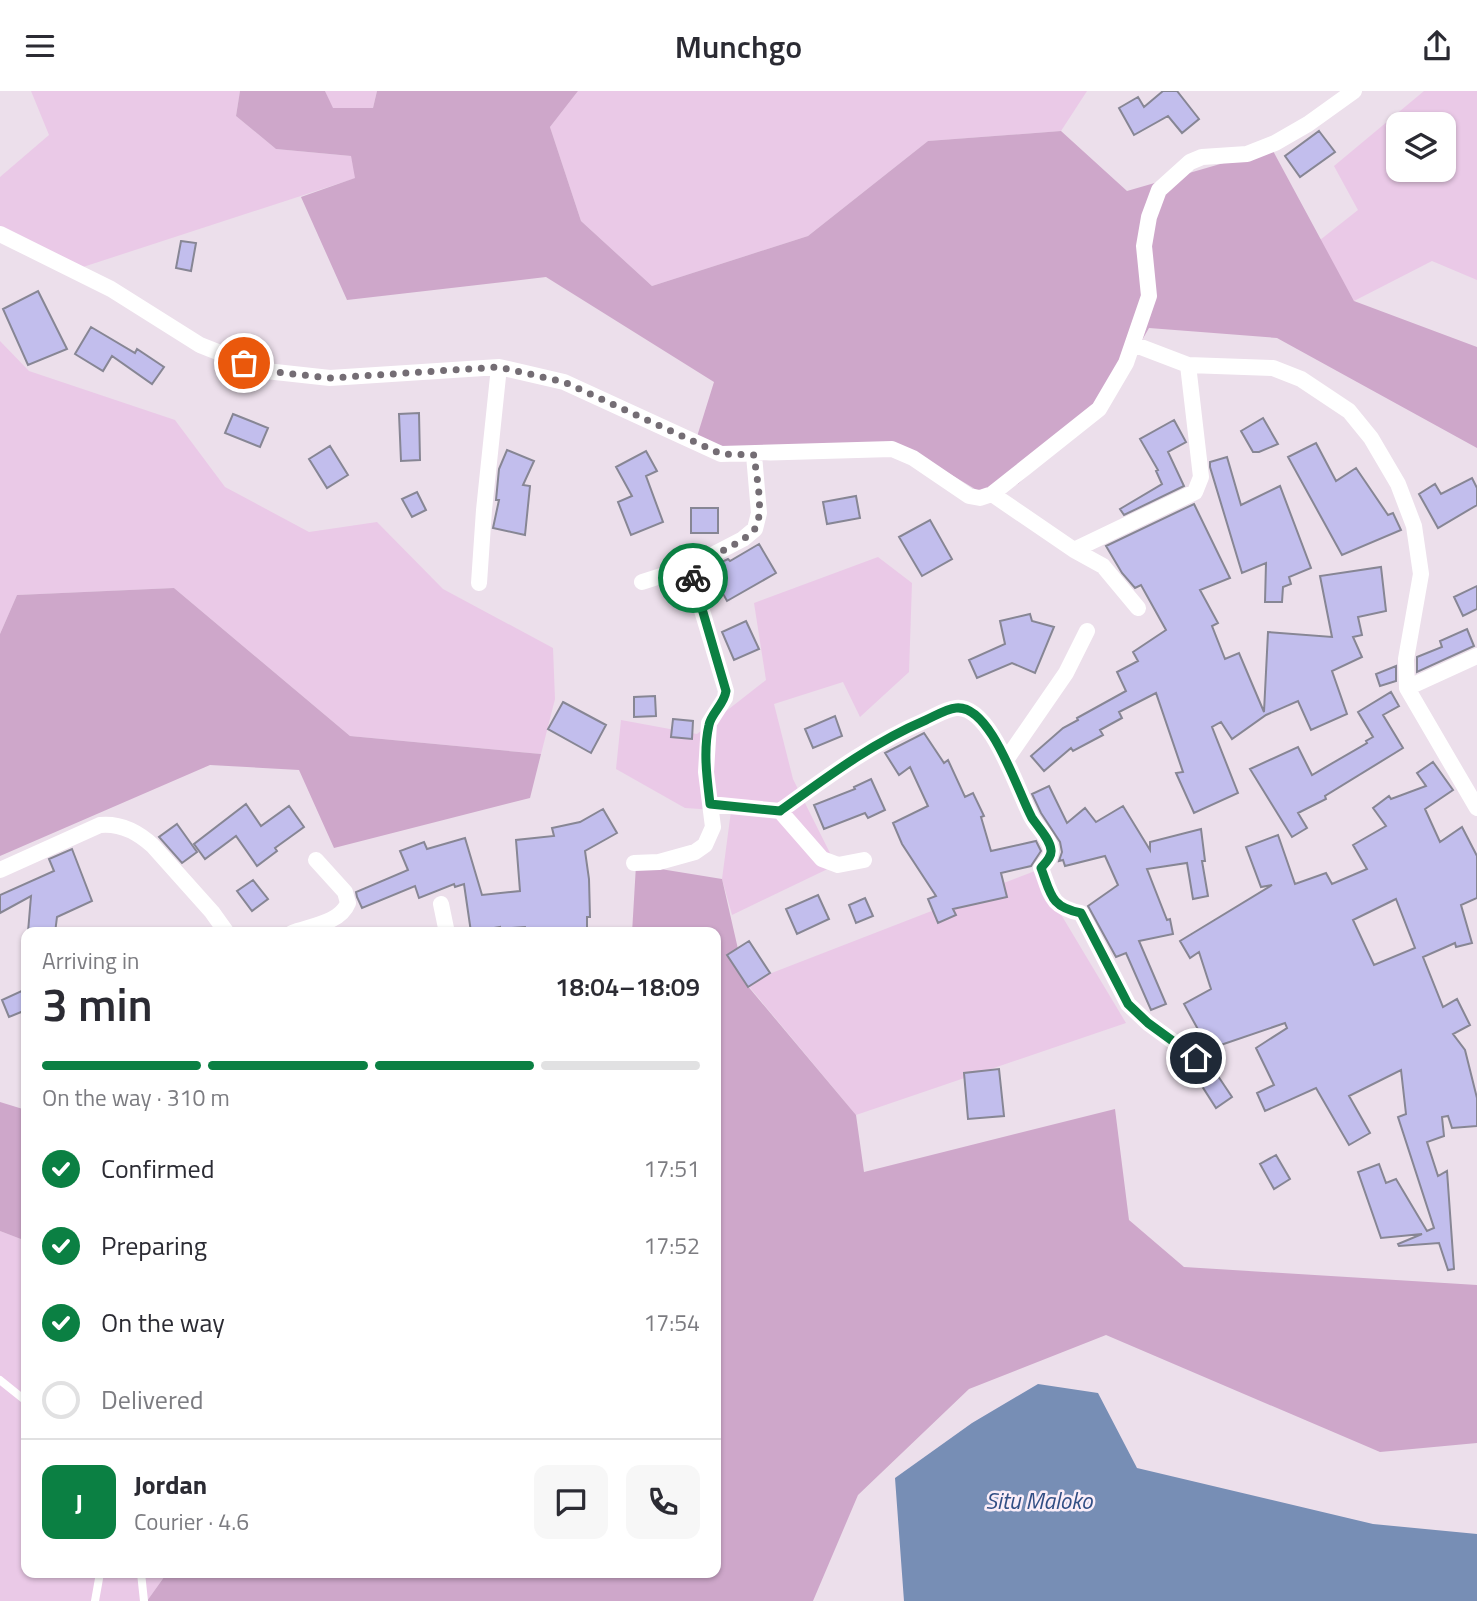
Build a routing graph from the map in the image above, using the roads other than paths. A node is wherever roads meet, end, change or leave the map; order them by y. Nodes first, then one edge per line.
1 (1354, 91) edge
2 (0, 234) edge
3 (1133, 345) junction
4 (1188, 365) junction
5 (499, 367) junction
6 (754, 455) junction
7 (992, 494) junction
8 (1074, 550) junction
9 (689, 567) junction
10 (642, 582) dead end
11 (479, 583) dead end
12 (1138, 608) dead end
13 (1087, 631) dead end
14 (1477, 656) edge
15 (1407, 688) junction
16 (1006, 759) junction
17 (710, 804) junction
18 (1477, 808) edge
19 (780, 811) junction
20 (316, 860) dead end
21 (864, 860) dead end
22 (634, 863) dead end
23 (0, 870) edge
24 (441, 904) dead end
25 (223, 927) edge
26 (309, 927) edge
27 (446, 927) edge
28 (1196, 1058) dead end
29 (0, 1380) edge
30 (21, 1397) edge
31 (99, 1578) edge
32 (142, 1578) edge
33 (95, 1601) edge
34 (144, 1601) edge

1 - 3 street
2 - 5 street
3 - 4 street
3 - 7 street
4 - 8 street
4 - 15 street
5 - 6 street
5 - 11 street
6 - 7 street
6 - 9 street
7 - 8 street
8 - 12 street
9 - 10 street
9 - 17 street
13 - 16 street
14 - 15 street
15 - 18 street
16 - 19 street
16 - 28 street
17 - 19 street
17 - 22 street
19 - 21 street
20 - 26 street
23 - 25 street
24 - 27 street
29 - 30 lane
31 - 33 lane
32 - 34 lane

